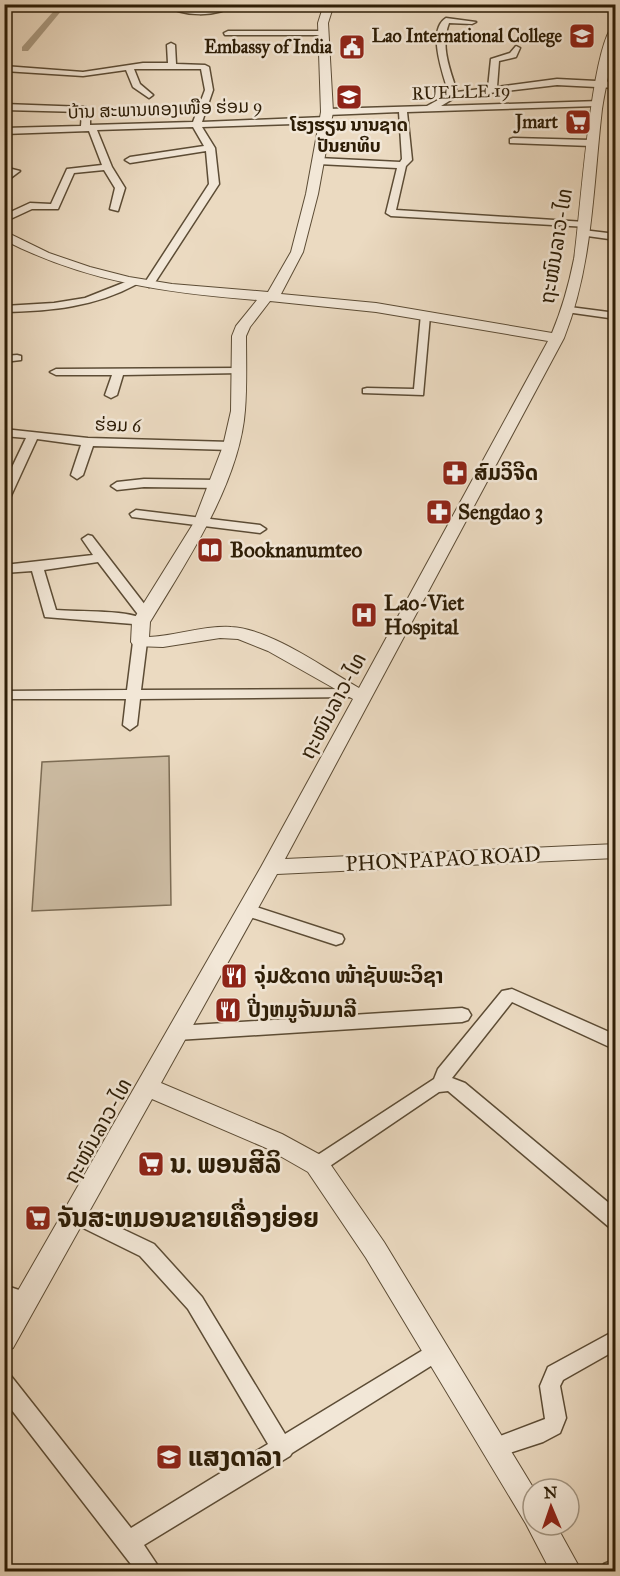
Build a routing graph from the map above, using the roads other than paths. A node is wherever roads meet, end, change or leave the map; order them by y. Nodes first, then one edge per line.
1 (166, 4) edge
2 (233, 4) edge
3 (329, 4) edge
4 (472, 22) dead end
5 (228, 33) dead end
6 (323, 33) junction
7 (614, 34) edge
8 (171, 45) dead end
9 (516, 48) dead end
10 (171, 64) junction
11 (4, 68) edge
12 (129, 68) junction
13 (607, 84) edge
14 (492, 90) junction
15 (149, 95) dead end
16 (454, 95) junction
17 (597, 103) junction
18 (4, 107) edge
19 (426, 110) junction
20 (404, 111) junction
21 (326, 116) junction
22 (196, 125) junction
23 (89, 128) junction
24 (4, 131) edge
25 (512, 142) dead end
26 (591, 143) junction
27 (210, 148) junction
28 (130, 160) dead end
29 (318, 161) junction
30 (402, 165) junction
31 (107, 167) junction
32 (15, 171) dead end
33 (4, 180) edge
34 (115, 209) dead end
35 (4, 219) edge
36 (584, 229) junction
37 (4, 235) edge
38 (615, 237) edge
39 (132, 282) junction
40 (149, 284) junction
41 (269, 297) junction
42 (4, 309) edge
43 (570, 310) junction
44 (425, 316) junction
45 (615, 316) edge
46 (557, 338) junction
47 (17, 358) dead end
48 (4, 359) edge
49 (238, 371) junction
50 (56, 372) dead end
51 (118, 372) junction
52 (367, 392) dead end
53 (111, 395) dead end
54 (4, 432) edge
55 (33, 436) junction
56 (88, 442) junction
57 (231, 446) junction
58 (77, 475) dead end
59 (218, 484) junction
60 (117, 486) dead end
61 (4, 498) edge
62 (136, 514) dead end
63 (201, 524) junction
64 (260, 529) dead end
65 (88, 539) dead end
66 (100, 558) junction
67 (37, 567) junction
68 (4, 569) edge
69 (143, 618) junction
70 (140, 642) junction
71 (135, 693) junction
72 (360, 694) junction
73 (4, 695) edge
74 (4, 705) edge
75 (130, 725) dead end
76 (615, 851) edge
77 (271, 867) junction
78 (247, 910) junction
79 (336, 939) dead end
80 (462, 1015) dead end
81 (177, 1033) junction
82 (615, 1043) edge
83 (442, 1083) junction
84 (148, 1087) junction
85 (317, 1165) junction
86 (76, 1215) junction
87 (615, 1221) edge
88 (4, 1294) edge
89 (27, 1301) junction
90 (615, 1339) edge
91 (4, 1340) edge
92 (435, 1353) junction
93 (4, 1383) edge
94 (494, 1448) junction
95 (283, 1449) junction
96 (521, 1493) edge
97 (547, 1537) edge
98 (130, 1541) junction
99 (151, 1572) edge
100 (568, 1572) edge

1 - 2 street
3 - 6 street
4 - 16 street
5 - 6 street
6 - 21 street
7 - 13 street, ຖະໜົນລາວ-ໄທ
8 - 10 street
9 - 14 street
10 - 12 street
10 - 22 street
11 - 12 street
12 - 15 street
13 - 14 street
13 - 17 street, ຖະໜົນລາວ-ໄທ
14 - 16 street
16 - 19 street
17 - 19 street, RUELLE 19
17 - 26 street, ຖະໜົນລາວ-ໄທ
18 - 23 street
19 - 20 street, RUELLE 19
20 - 21 street, RUELLE 19
20 - 30 street
21 - 22 street, ບ້ານ ສະພານທອງເໜືອ ຮ່ອມ 9
21 - 29 street
22 - 23 street, ບ້ານ ສະພານທອງເໜືອ ຮ່ອມ 9
22 - 27 street
23 - 24 street, ບ້ານ ສະພານທອງເໜືອ ຮ່ອມ 9
23 - 31 street
25 - 26 street
26 - 36 street, ຖະໜົນລາວ-ໄທ
27 - 28 street
27 - 40 street
29 - 30 street
29 - 41 street
30 - 36 street
31 - 34 street
31 - 35 street
32 - 33 street
36 - 38 street
36 - 43 street, ຖະໜົນລາວ-ໄທ
37 - 39 street
39 - 40 street
39 - 42 street
40 - 41 street
41 - 44 street
41 - 49 street
43 - 45 street
43 - 46 street, ຖະໜົນລາວ-ໄທ
44 - 46 street
44 - 52 street
46 - 72 street, ຖະໜົນລາວ-ໄທ
47 - 48 street
49 - 51 street
49 - 57 street
50 - 51 street
51 - 53 street
54 - 55 street, ຮ່ອມ 6
55 - 56 street, ຮ່ອມ 6
55 - 61 street
56 - 57 street, ຮ່ອມ 6
56 - 58 street
57 - 59 street
59 - 60 street
59 - 63 street
62 - 63 street
63 - 64 street
63 - 69 street
65 - 66 street
66 - 67 street
66 - 69 street
67 - 68 street
67 - 69 street
69 - 70 street
70 - 71 street
70 - 72 street
71 - 72 street
71 - 73 street
71 - 74 street
71 - 75 street
72 - 77 street, ຖະໜົນລາວ-ໄທ
76 - 77 street, PHONPAPAO ROAD
77 - 78 street, ຖະໜົນລາວ-ໄທ
78 - 79 street
78 - 81 street, ຖະໜົນລາວ-ໄທ
80 - 81 street
81 - 84 street, ຖະໜົນລາວ-ໄທ
82 - 83 street
83 - 85 street
83 - 87 street
84 - 85 street
84 - 86 street, ຖະໜົນລາວ-ໄທ
85 - 92 street
86 - 89 street, ຖະໜົນລາວ-ໄທ
86 - 95 street
88 - 89 street
89 - 91 street, ຖະໜົນລາວ-ໄທ
90 - 94 street
92 - 94 street
92 - 95 street
93 - 98 street
94 - 96 street
95 - 98 street
97 - 100 street
98 - 99 street

